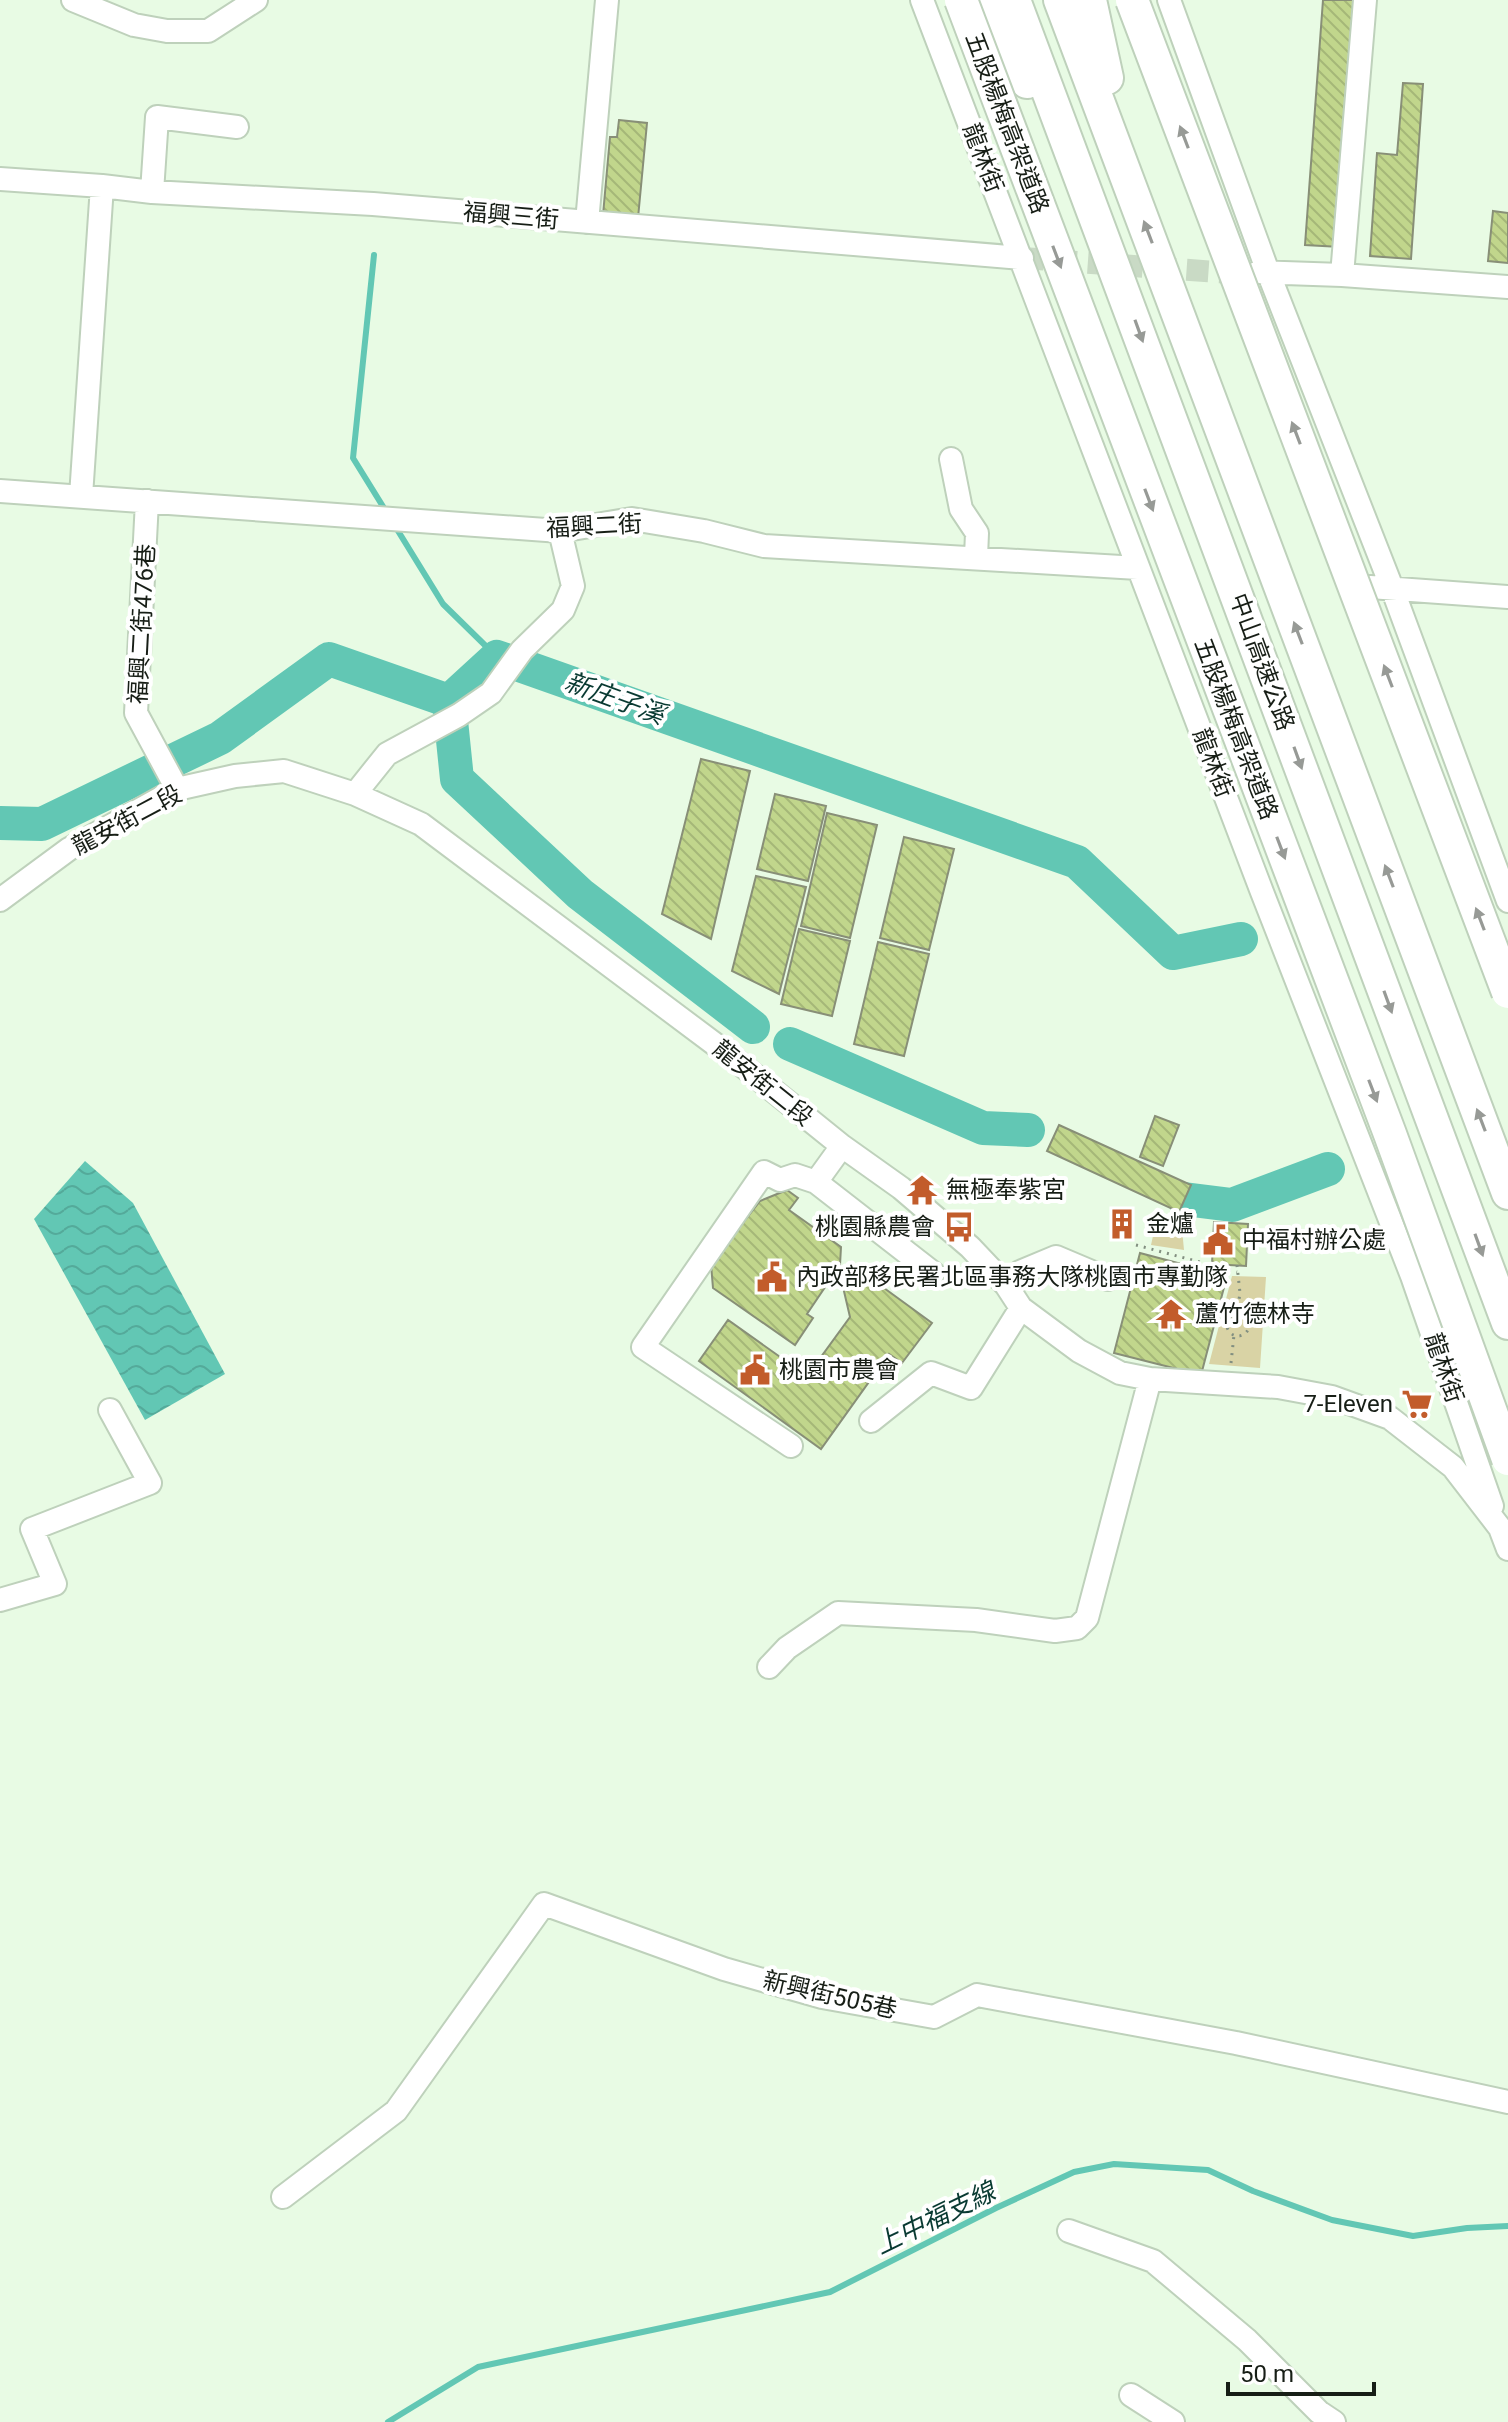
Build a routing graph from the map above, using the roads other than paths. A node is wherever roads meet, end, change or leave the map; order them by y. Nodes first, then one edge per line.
1 (73, 0) edge
2 (256, 0) edge
3 (607, 0) edge
4 (922, 0) edge
5 (961, 0) edge
6 (984, 0) edge
7 (1014, 0) edge
8 (1060, 0) edge
9 (1090, 0) edge
10 (1132, 0) edge
11 (1169, 0) edge
12 (1365, 0) edge
13 (237, 127) dead end
14 (0, 179) edge
15 (102, 186) junction
16 (1130, 187) junction
17 (152, 192) junction
18 (1092, 205) junction
19 (587, 222) junction
20 (1022, 258) junction
21 (1268, 272) junction
22 (1231, 273) tunnel mouth
23 (1342, 275) junction
24 (1508, 287) edge
25 (951, 459) dead end
26 (0, 491) edge
27 (81, 496) junction
28 (147, 501) junction
29 (560, 531) junction
30 (976, 557) junction
31 (1138, 568) junction
32 (1381, 587) junction
33 (1508, 597) edge
34 (174, 784) junction
35 (355, 794) junction
36 (0, 900) edge
37 (1508, 901) edge
38 (1508, 992) edge
39 (842, 1146) junction
40 (816, 1182) junction
41 (1508, 1193) edge
42 (933, 1273) dead end
43 (1108, 1279) dead end
44 (1006, 1285) junction
45 (1021, 1308) junction
46 (1508, 1323) edge
47 (1150, 1379) junction
48 (110, 1410) dead end
49 (871, 1421) dead end
50 (791, 1446) dead end
51 (1508, 1459) edge
52 (1504, 1527) edge
53 (1508, 1549) edge
54 (0, 1600) edge
55 (769, 1667) dead end
56 (1508, 2102) edge
57 (283, 2197) dead end
58 (1069, 2231) dead end
59 (1131, 2395) dead end
60 (1173, 2422) edge
61 (1334, 2422) edge

1 - 2 street
3 - 19 street
4 - 20 street, 龍林街
5 -> 51 highway, 五股楊梅高架道路, bridge
6 - 18 highway
7 - 18 highway, 中山高速公路
8 - 16 highway, 中山高速公路
9 - 16 highway
38 -> 10 highway, bridge
11 - 21 street
12 - 23 street
13 - 17 street
14 - 15 street, 福興三街
15 - 17 street, 福興三街
15 - 27 street
41 -> 16 highway, 中山高速公路
17 - 19 street, 福興三街
18 -> 46 highway, 中山高速公路
19 - 20 street, 福興三街
20 - 31 street, 龍林街
21 - 22 street
21 - 23 street
21 - 32 street
23 - 24 street
25 - 30 street
26 - 27 street, 福興二街
27 - 28 street, 福興二街
28 - 29 street, 福興二街
28 - 34 street, 福興二街476巷
29 - 30 street, 福興二街
29 - 35 street
30 - 31 street, 福興二街
31 - 52 street, 龍林街
32 - 33 street
32 - 37 street
34 - 35 street, 龍安街二段
34 - 36 street, 龍安街二段
35 - 39 street, 龍安街二段
39 - 40 street
39 - 44 street, 龍安街二段
40 - 42 street
40 - 50 street
43 - 44 street
44 - 45 street, 龍安街二段
45 - 47 street, 龍安街二段
45 - 49 street
47 - 52 street, 龍安街二段
47 - 55 street
48 - 54 street
52 - 53 street, 龍安街二段
56 - 57 street, 新興街505巷
58 - 61 street
59 - 60 street

